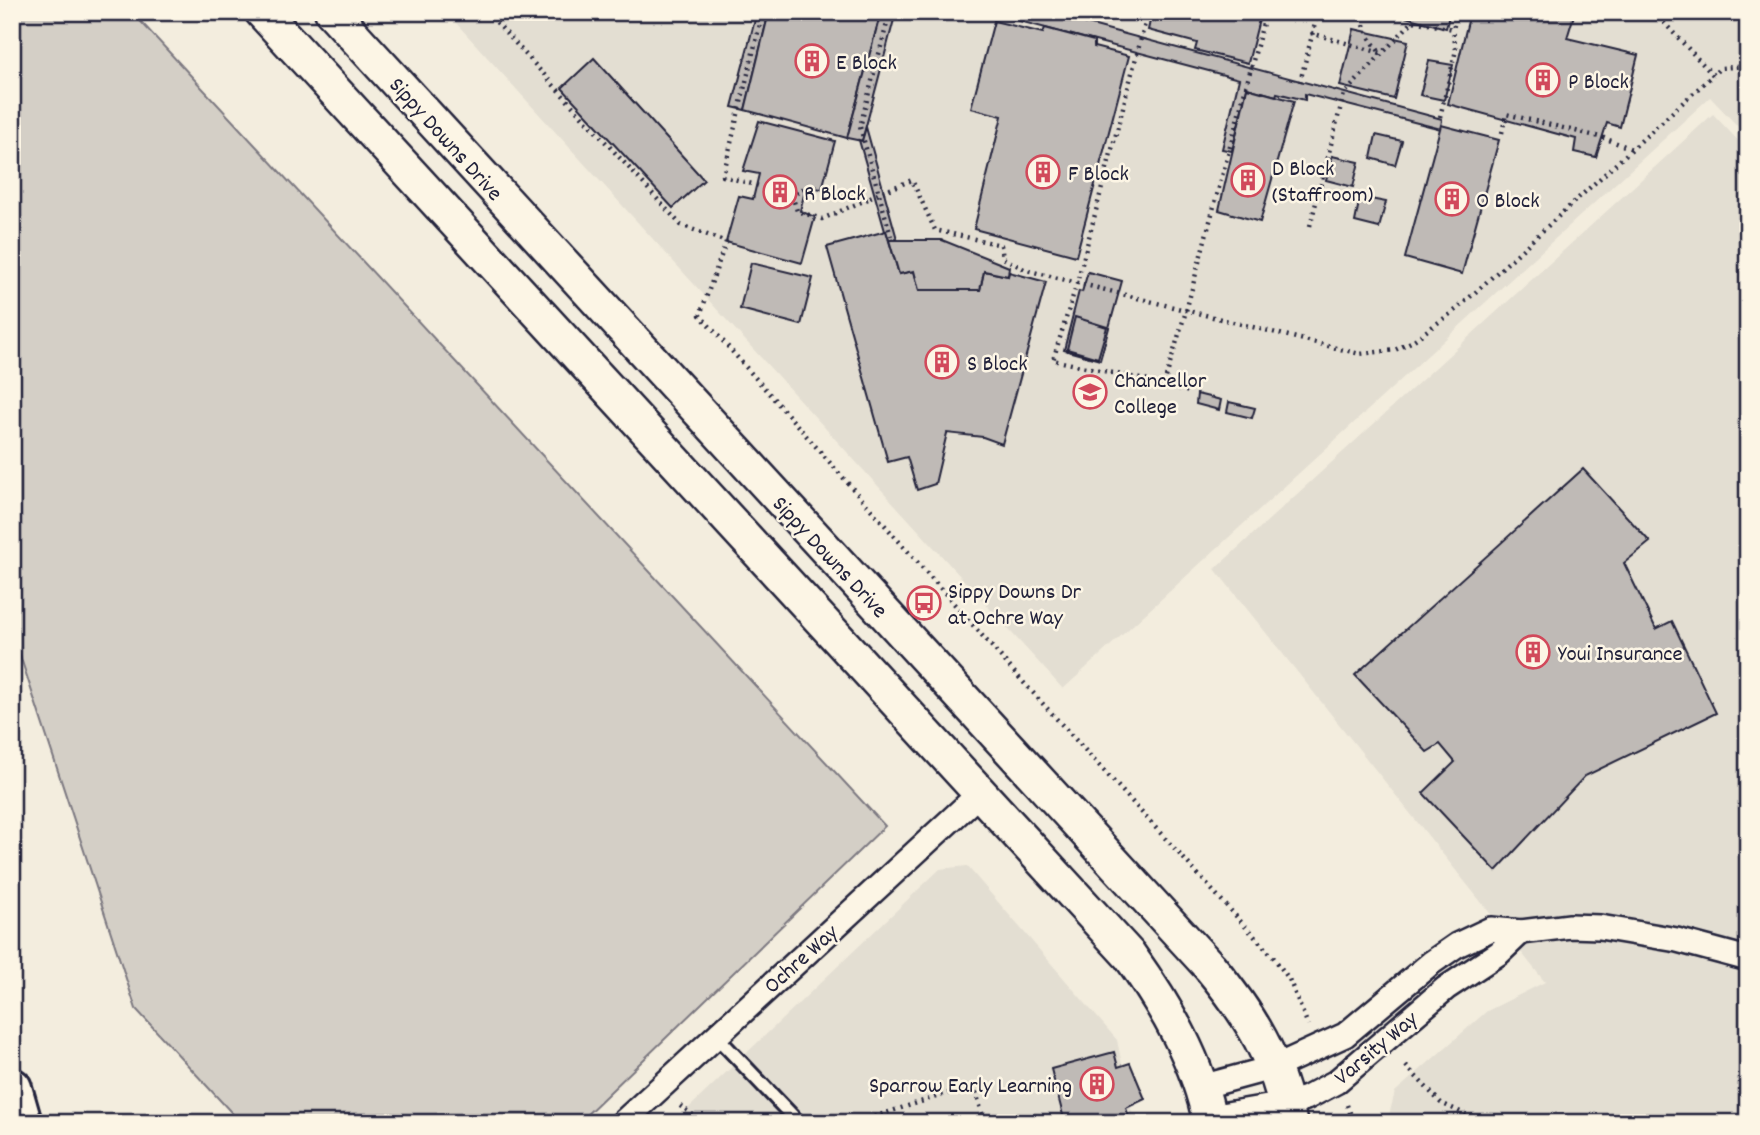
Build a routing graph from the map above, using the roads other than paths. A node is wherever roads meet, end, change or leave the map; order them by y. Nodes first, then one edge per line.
1 (262, 12) edge
2 (332, 12) edge
3 (979, 794) junction
4 (1521, 932) junction
5 (1748, 959) edge
6 (715, 1035) junction
7 (1275, 1067) junction
8 (12, 1088) edge
9 (1207, 1109) edge
10 (1288, 1113) edge
11 (635, 1119) edge
12 (22, 1123) edge
13 (799, 1123) edge

1 - 3 main road
2 - 7 main road, Sippy Downs Drive
3 - 6 street, Ochre Way
3 - 9 main road
4 - 5 street, Varsity Way
4 - 7 street, Varsity Way
4 - 10 street, Varsity Way
6 - 11 street, Ochre Way
6 - 13 lane
7 - 9 street, Varsity Way
7 - 10 main road, Sippy Downs Drive
8 - 12 highway
9 - 10 street, Varsity Way

